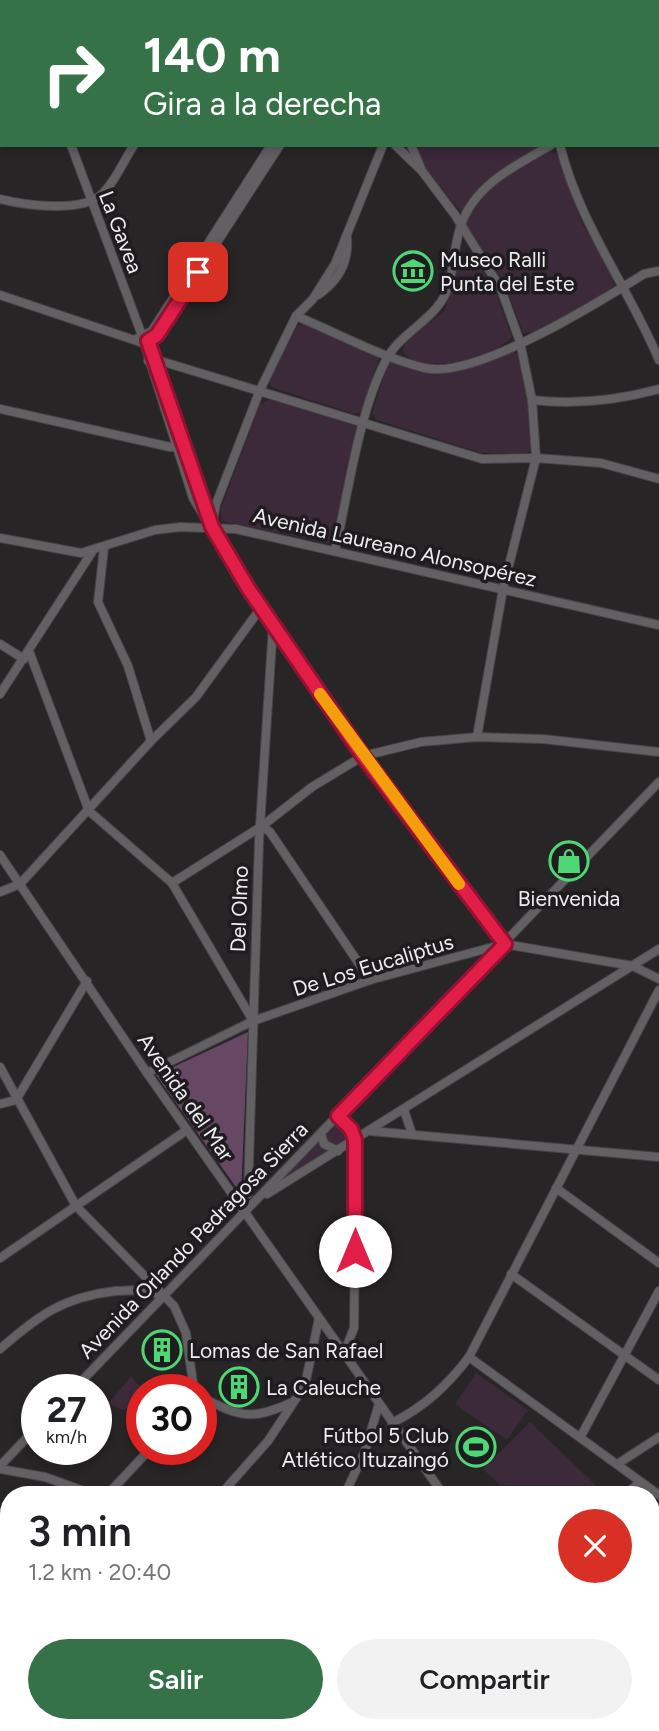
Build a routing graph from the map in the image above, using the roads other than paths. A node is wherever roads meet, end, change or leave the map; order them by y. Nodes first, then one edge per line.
1 (72, 147) edge
2 (133, 147) edge
3 (270, 147) edge
4 (279, 147) edge
5 (382, 147) edge
6 (397, 147) edge
7 (412, 147) edge
8 (548, 147) edge
9 (562, 147) edge
10 (422, 171) junction
11 (0, 199) edge
12 (90, 202) junction
13 (461, 225) junction
14 (659, 271) edge
15 (625, 287) junction
16 (0, 295) edge
17 (296, 316) junction
18 (142, 337) junction
19 (520, 342) junction
20 (389, 354) junction
21 (151, 360) junction
22 (659, 360) edge
23 (659, 388) edge
24 (260, 390) junction
25 (533, 400) junction
26 (0, 409) edge
27 (365, 421) junction
28 (179, 445) junction
29 (536, 458) junction
30 (659, 479) edge
31 (212, 527) junction
32 (0, 538) edge
33 (104, 548) junction
34 (335, 551) junction
35 (92, 552) junction
36 (503, 589) junction
37 (260, 609) junction
38 (659, 625) edge
39 (273, 626) junction
40 (0, 644) edge
41 (27, 655) junction
42 (0, 694) edge
43 (477, 737) junction
44 (151, 741) junction
45 (659, 752) edge
46 (363, 756) junction
47 (659, 782) edge
48 (89, 811) junction
49 (262, 826) junction
50 (0, 855) edge
51 (172, 883) junction
52 (20, 884) junction
53 (0, 892) edge
54 (505, 944) junction
55 (659, 949) edge
56 (633, 966) junction
57 (659, 979) edge
58 (370, 980) junction
59 (88, 981) junction
60 (659, 990) edge
61 (253, 1021) junction
62 (0, 1067) edge
63 (146, 1073) junction
64 (16, 1100) junction
65 (0, 1104) edge
66 (404, 1110) junction
67 (338, 1116) junction
68 (351, 1129) junction
69 (187, 1130) junction
70 (368, 1132) junction
71 (321, 1134) junction
72 (412, 1134) junction
73 (355, 1140) junction
74 (576, 1150) junction
75 (338, 1151) junction
76 (659, 1157) edge
77 (556, 1188) junction
78 (248, 1194) dead end
79 (256, 1201) junction
80 (76, 1206) junction
81 (244, 1212) junction
82 (0, 1258) edge
83 (659, 1263) edge
84 (511, 1273) junction
85 (659, 1291) edge
86 (162, 1296) junction
87 (319, 1318) junction
88 (0, 1349) edge
89 (344, 1353) junction
90 (624, 1354) junction
91 (469, 1357) junction
92 (88, 1374) edge
93 (194, 1374) edge
94 (659, 1380) edge
95 (295, 1401) junction
96 (379, 1404) junction
97 (217, 1405) edge
98 (392, 1423) junction
99 (581, 1436) junction
100 (659, 1437) edge
101 (21, 1444) edge
102 (619, 1463) junction
103 (135, 1465) edge
104 (0, 1467) edge
105 (640, 1482) junction
106 (70, 1486) edge
107 (115, 1486) edge
108 (228, 1486) edge
109 (349, 1486) edge
110 (437, 1486) edge
111 (635, 1486) edge
112 (646, 1486) edge

1 - 12 street, La Gavea
2 - 12 street
3 - 18 street
4 - 18 street
5 - 17 street
6 - 10 street
7 - 10 street
8 - 13 street
9 - 15 street
10 - 13 street
11 - 12 street
12 - 18 street, La Gavea
13 - 19 street
13 - 20 street
14 - 15 street
15 - 19 street
15 - 22 street
16 - 18 street
17 - 20 street
17 - 24 street
18 - 21 street, La Gavea
19 - 20 street
19 - 25 street
20 - 27 street
21 - 24 street
21 - 28 street, La Gavea
23 - 25 street
24 - 27 street
24 - 31 street
25 - 29 street
26 - 28 street
27 - 29 street
27 - 34 street
28 - 31 street, La Gavea
29 - 30 street
29 - 36 street
31 - 33 street, Avenida Laureano Alonsopérez
31 - 34 street, Avenida Laureano Alonsopérez
31 - 37 street, La Gavea
32 - 35 street, Avenida Laureano Alonsopérez
33 - 35 street, Avenida Laureano Alonsopérez
33 - 44 street
34 - 36 street, Avenida Laureano Alonsopérez
35 - 41 street
36 - 38 street, Avenida Laureano Alonsopérez
36 - 43 street
37 - 39 street, La Gavea
37 - 44 street
39 - 46 street, La Gavea
39 - 49 street, Del Olmo
40 - 41 street
41 - 42 street
41 - 48 street
43 - 45 street
43 - 46 street
44 - 48 street
46 - 49 street
46 - 54 street, La Gavea
47 - 54 street, Avenida Orlando Pedragosa Sierra
48 - 51 street
48 - 52 street
49 - 51 street
49 - 58 street
49 - 61 street, Del Olmo
50 - 52 street, Avenida del Mar
51 - 61 street
52 - 53 street
52 - 59 street, Avenida del Mar
54 - 56 street, De Los Eucaliptus
54 - 58 street, De Los Eucaliptus
54 - 67 street, Avenida Orlando Pedragosa Sierra
55 - 56 street
56 - 57 street, De Los Eucaliptus
56 - 66 street
58 - 61 street, De Los Eucaliptus
59 - 63 street, Avenida del Mar
59 - 64 street
60 - 74 street
61 - 63 street, De Los Eucaliptus
61 - 78 street, Del Olmo
62 - 64 street
63 - 69 street, Avenida del Mar
64 - 65 street
64 - 80 street
66 - 70 street
66 - 72 street
67 - 68 street
67 - 71 street, Avenida Orlando Pedragosa Sierra
68 - 70 street
68 - 73 street
69 - 80 street
69 - 81 street, Avenida del Mar
70 - 72 street
70 - 73 street
71 - 75 street
71 - 79 street, Avenida Orlando Pedragosa Sierra
72 - 74 street
73 - 75 street
73 - 89 street
74 - 76 street
74 - 77 street
75 - 79 street
77 - 83 street
77 - 84 street
79 - 81 street, Avenida Orlando Pedragosa Sierra
80 - 82 street
80 - 86 street
81 - 86 street, Avenida Orlando Pedragosa Sierra
81 - 87 street, Avenida del Mar
84 - 90 street
84 - 91 street
85 - 90 street
86 - 88 street
86 - 92 street, Avenida Orlando Pedragosa Sierra
86 - 93 street
87 - 89 street, Avenida del Mar
87 - 95 street
89 - 96 street, Avenida del Mar
90 - 94 street
90 - 99 street
91 - 98 street
91 - 99 street
95 - 97 street
95 - 108 street
96 - 98 street, Avenida del Mar
96 - 109 street
98 - 110 street, Avenida del Mar
99 - 102 street
100 - 102 street
101 - 104 street
102 - 105 street
103 - 107 street
104 - 106 street
105 - 111 street
105 - 112 street

